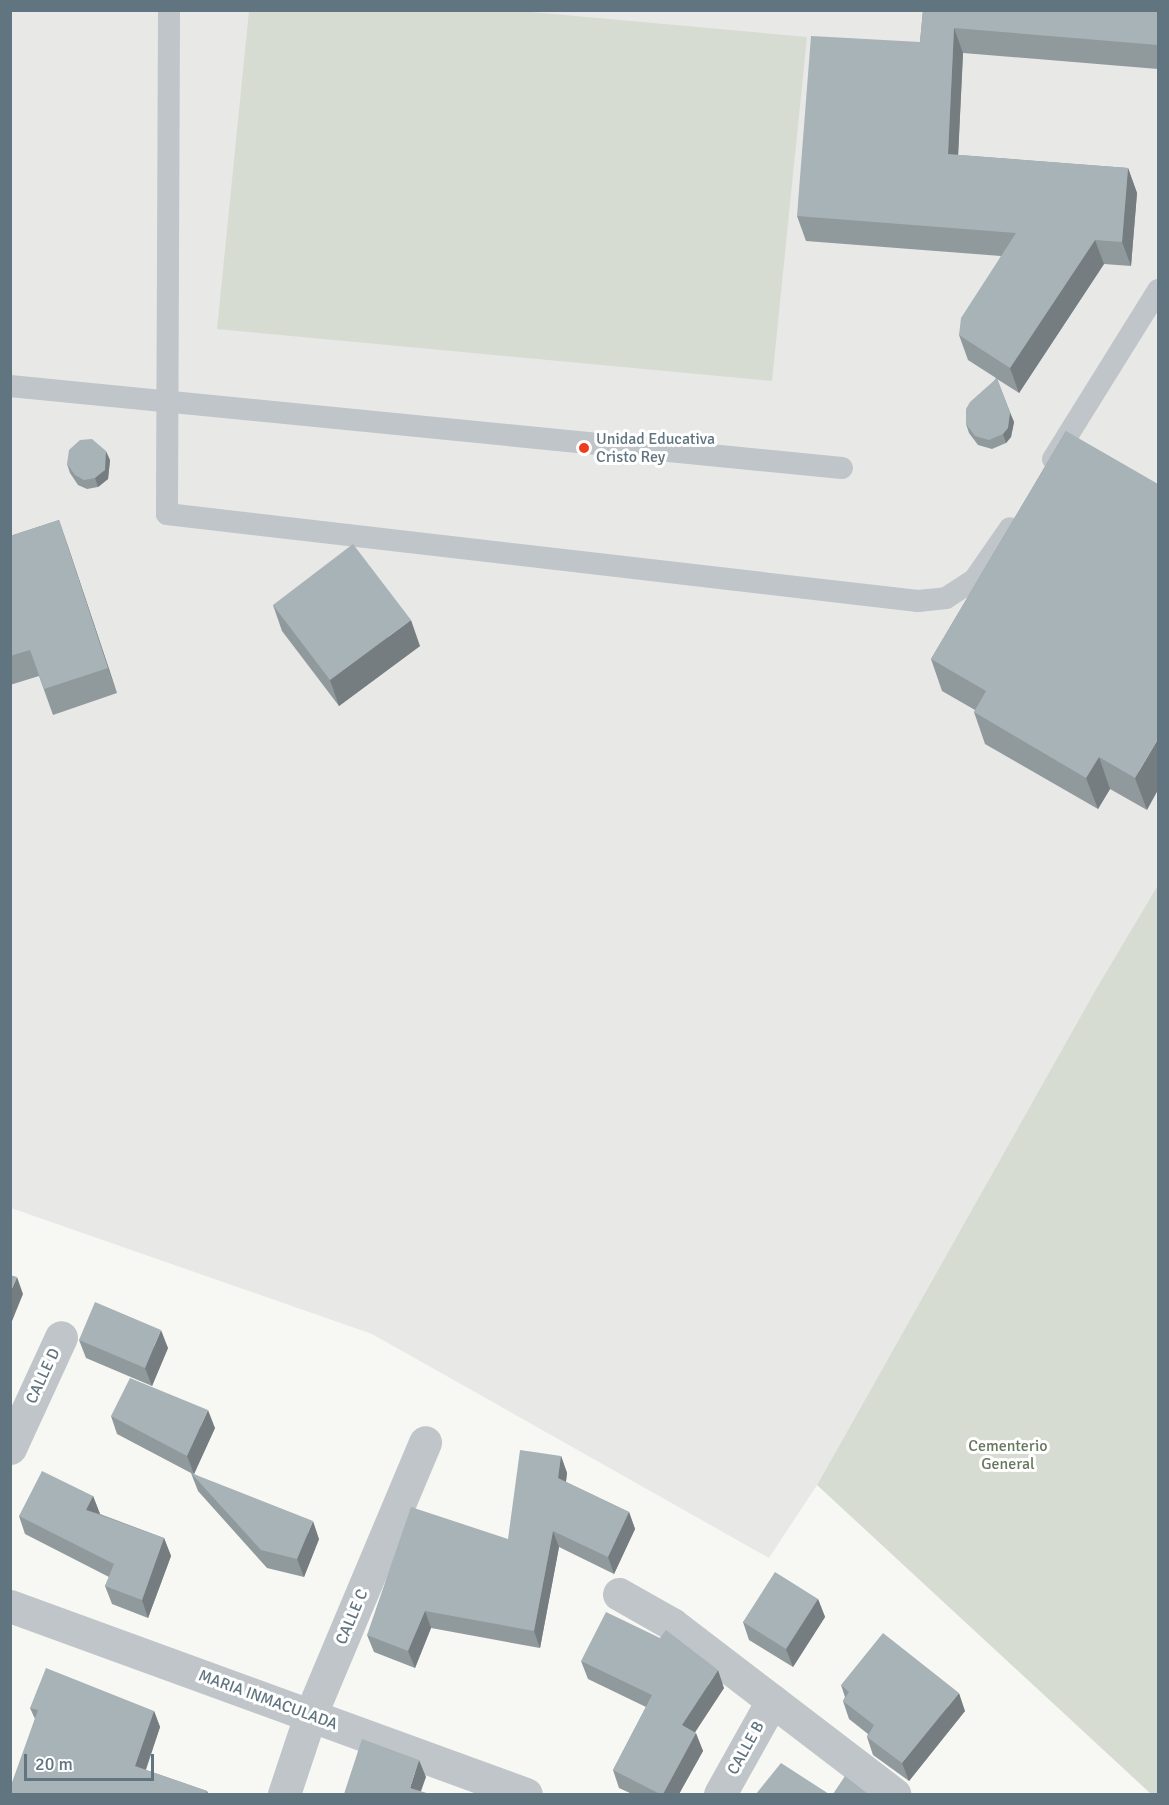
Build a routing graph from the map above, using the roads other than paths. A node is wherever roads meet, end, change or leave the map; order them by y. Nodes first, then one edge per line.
1 (169, 10) edge
2 (1158, 290) edge
3 (10, 386) edge
4 (168, 402) junction
5 (842, 468) dead end
6 (1039, 481) edge
7 (1020, 511) edge
8 (61, 1337) dead end
9 (425, 1442) dead end
10 (10, 1448) edge
11 (619, 1594) dead end
12 (10, 1606) edge
13 (772, 1701) junction
14 (310, 1716) junction
15 (284, 1794) edge
16 (526, 1794) edge
17 (720, 1794) edge
18 (894, 1794) edge

1 - 4 lane
2 - 6 lane
3 - 4 lane
4 - 5 lane
4 - 7 lane
8 - 10 street, CALLE D
9 - 14 street, CALLE C
11 - 13 street
12 - 14 street, MARIA INMACULADA
13 - 17 street, CALLE B
13 - 18 street
14 - 15 street, CALLE C
14 - 16 street, MARIA INMACULADA

